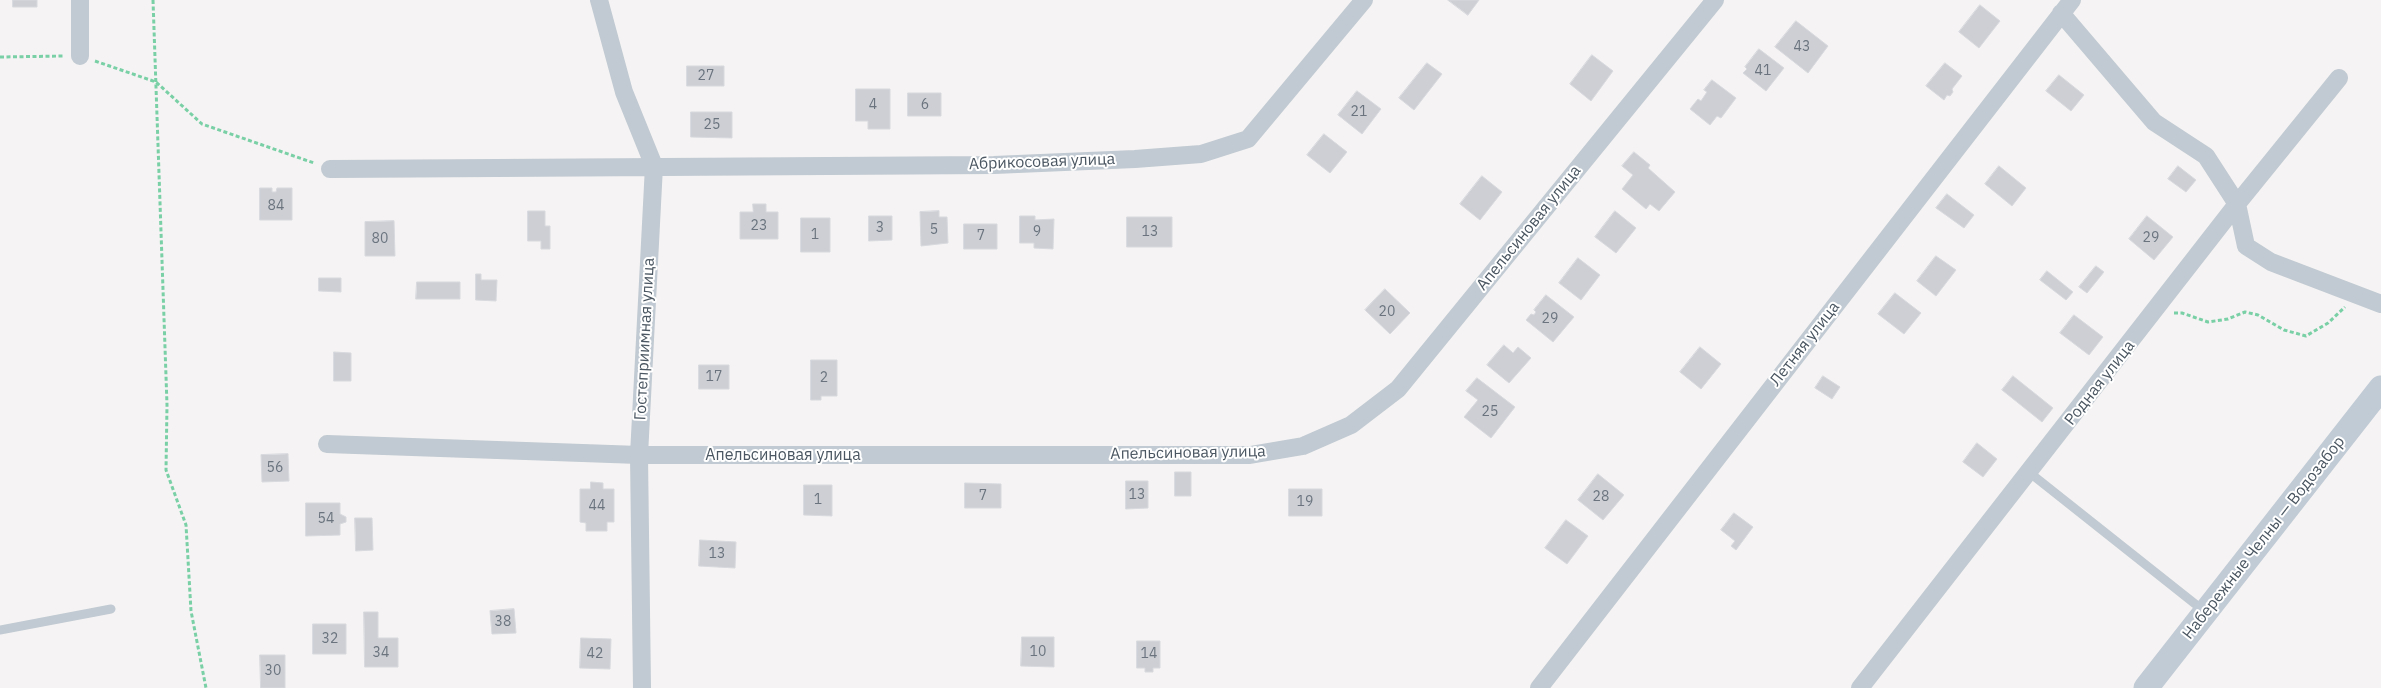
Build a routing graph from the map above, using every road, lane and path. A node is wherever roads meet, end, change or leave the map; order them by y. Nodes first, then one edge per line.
1 (80, 0) edge
2 (153, 0) edge
3 (599, 0) edge
4 (1364, 0) edge
5 (1715, 0) edge
6 (2066, 7) edge
7 (80, 56) junction
8 (0, 57) edge
9 (2339, 78) dead end
10 (156, 82) junction
11 (654, 166) junction
12 (330, 169) joint
13 (2237, 204) junction
14 (2358, 296) junction
15 (2381, 304) edge
16 (2154, 314) junction
17 (2381, 388) edge
18 (328, 444) dead end
19 (639, 455) junction
20 (2030, 473) junction
21 (111, 609) dead end
22 (2206, 613) junction
23 (0, 630) edge
24 (206, 688) edge
25 (642, 688) edge
26 (1539, 688) edge
27 (1860, 688) edge
28 (2146, 688) edge

1 - 7 street
2 - 10 path
3 - 11 street, Гостеприимная улица
4 - 11 street, Абрикосовая улица
5 - 19 street, Апельсиновая улица
6 - 13 street
6 - 26 street, Летняя улица
7 - 8 path
7 - 10 path
9 - 13 street, Родная улица
10 - 12 path
10 - 24 path
11 - 12 street, Абрикосовая улица
11 - 19 street, Гостеприимная улица
13 - 14 street
13 - 16 street, Родная улица
14 - 15 street
14 - 16 path
16 - 20 street, Родная улица
17 - 22 main road, Набережные Челны — Водозабор
18 - 19 street, Апельсиновая улица
19 - 25 street, Гостеприимная улица
20 - 22 lane
20 - 27 street, Родная улица
21 - 23 lane
22 - 28 main road, Набережные Челны — Водозабор

